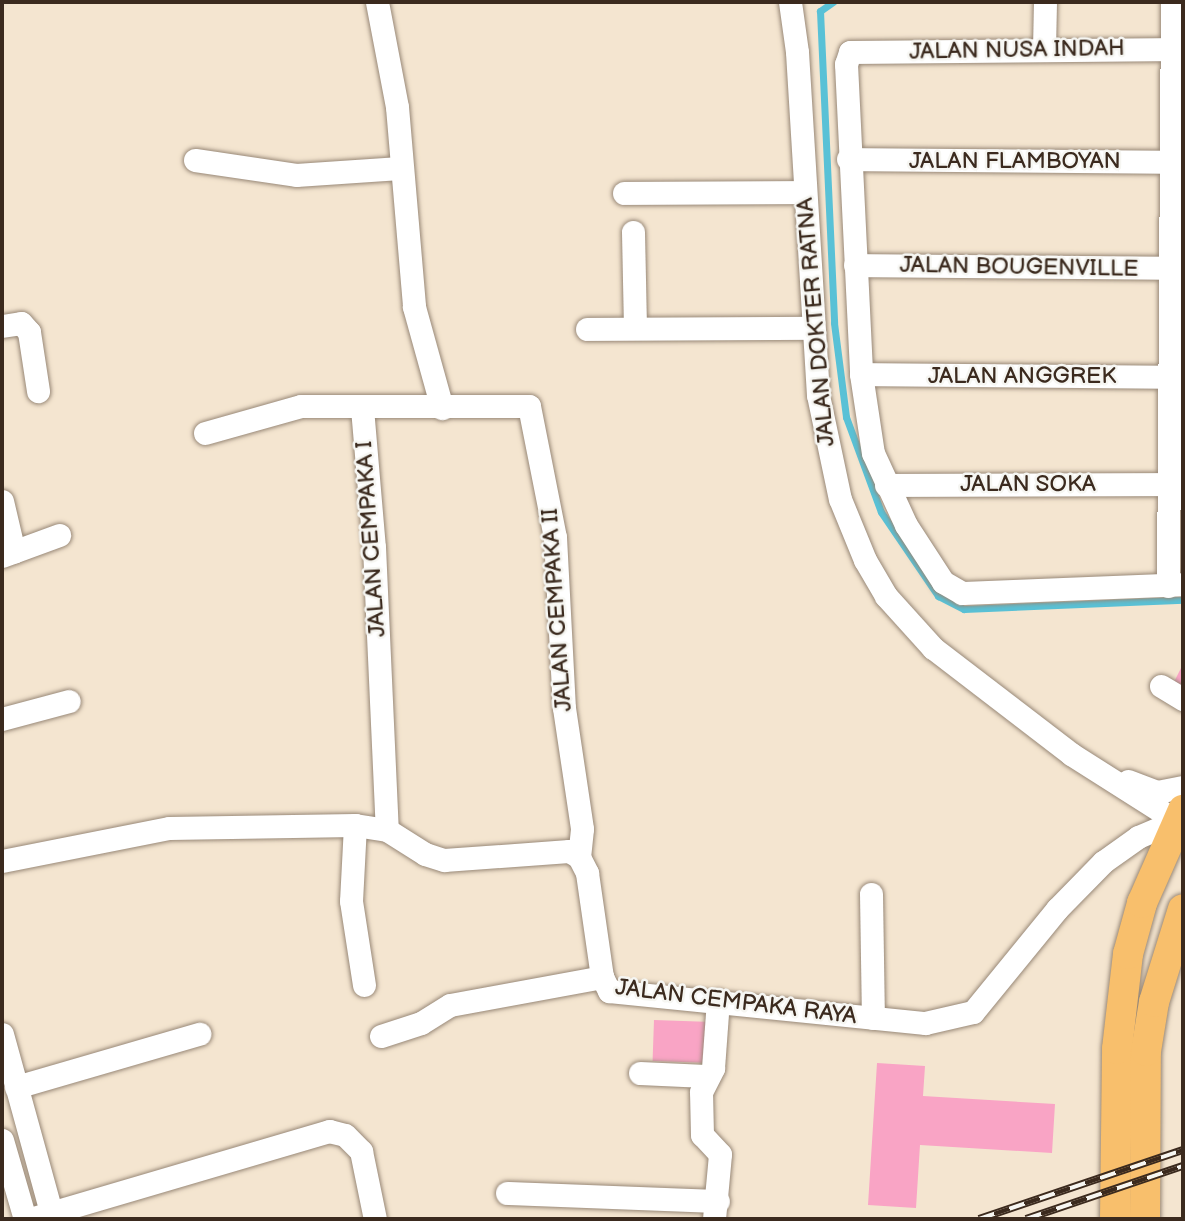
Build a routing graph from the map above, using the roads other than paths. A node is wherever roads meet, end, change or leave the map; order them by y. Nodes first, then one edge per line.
1 (377, 2) edge
2 (790, 2) edge
3 (1045, 2) edge
4 (1172, 2) edge
5 (1044, 49) junction
6 (1177, 49) edge
7 (848, 159) junction
8 (195, 160) dead end
9 (1177, 162) edge
10 (400, 168) junction
11 (624, 192) dead end
12 (804, 192) junction
13 (633, 232) dead end
14 (855, 265) junction
15 (1178, 268) edge
16 (2, 326) edge
17 (587, 328) dead end
18 (635, 328) junction
19 (813, 328) junction
20 (860, 374) junction
21 (1177, 377) edge
22 (38, 391) dead end
23 (362, 408) junction
24 (442, 408) junction
25 (205, 433) dead end
26 (1177, 484) edge
27 (886, 485) junction
28 (2, 501) edge
29 (59, 535) dead end
30 (8, 554) edge
31 (1176, 585) edge
32 (1161, 686) dead end
33 (1183, 699) edge
34 (69, 701) dead end
35 (2, 719) edge
36 (1071, 754) junction
37 (1183, 787) edge
38 (1180, 819) edge
39 (355, 824) junction
40 (387, 830) junction
41 (579, 857) junction
42 (2, 861) edge
43 (871, 894) dead end
44 (1183, 909) edge
45 (602, 976) junction
46 (364, 985) dead end
47 (718, 1000) junction
48 (873, 1018) junction
49 (2, 1034) edge
50 (199, 1034) dead end
51 (381, 1036) dead end
52 (639, 1073) dead end
53 (705, 1076) junction
54 (16, 1087) junction
55 (2, 1140) edge
56 (507, 1194) dead end
57 (716, 1210) edge
58 (40, 1218) edge
59 (375, 1219) edge
60 (1115, 1219) edge
61 (1144, 1219) edge

1 - 10 street
2 - 12 street, JALAN DOKTER RATNA
3 - 5 street
4 - 6 street
5 - 6 street, JALAN NUSA INDAH
5 - 7 street, JALAN NUSA INDAH
6 - 9 street
7 - 9 street, JALAN FLAMBOYAN
7 - 14 street
8 - 10 street
9 - 15 street
10 - 24 street
11 - 12 street
12 - 19 street, JALAN DOKTER RATNA
13 - 18 street
14 - 15 street, JALAN BOUGENVILLE
14 - 20 street
15 - 21 street
16 - 22 street
17 - 18 street
18 - 19 street
19 - 36 street, JALAN DOKTER RATNA
20 - 21 street, JALAN ANGGREK
20 - 27 street
21 - 26 street
23 - 24 street, JALAN CEMPAKA II
23 - 25 street, JALAN CEMPAKA I
23 - 40 street, JALAN CEMPAKA I
24 - 41 street, JALAN CEMPAKA II
26 - 27 street, JALAN SOKA
26 - 31 street
27 - 31 street
28 - 30 street
29 - 30 street
32 - 33 street
34 - 35 street
36 - 37 street, JALAN DOKTER RATNA
36 - 38 street, JALAN DOKTER RATNA
38 - 48 street, JALAN CEMPAKA RAYA
38 - 60 main road
39 - 40 street
39 - 42 street
39 - 46 street
40 - 41 street
41 - 45 street, JALAN CEMPAKA RAYA
43 - 48 street
44 - 61 main road
45 - 47 street, JALAN CEMPAKA RAYA
45 - 51 street
47 - 48 street, JALAN CEMPAKA RAYA
47 - 53 street
49 - 54 street
50 - 54 street
52 - 53 street
53 - 57 street
54 - 58 street
55 - 58 street
56 - 57 street
58 - 59 street

